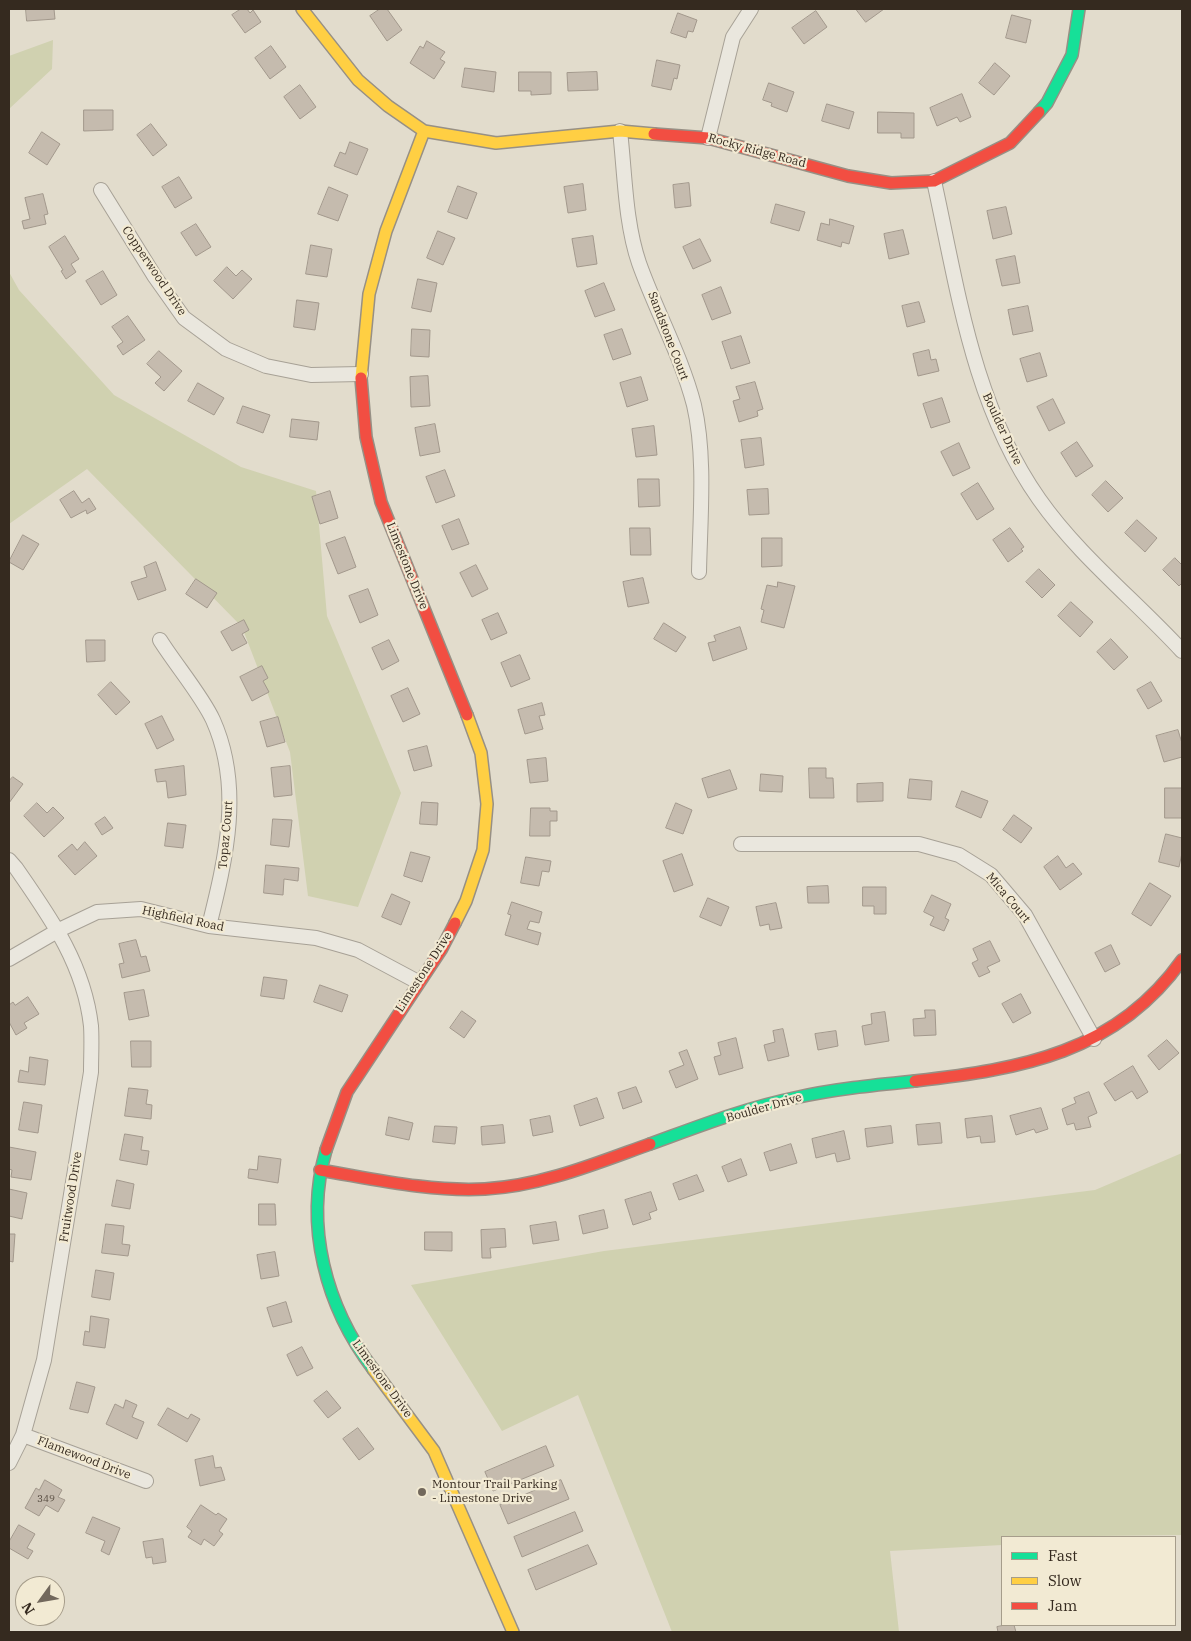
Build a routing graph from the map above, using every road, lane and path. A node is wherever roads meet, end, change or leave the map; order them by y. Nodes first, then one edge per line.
1 (751, 9) edge
2 (1080, 9) edge
3 (304, 10) edge
4 (424, 131) junction
5 (620, 132) junction
6 (708, 138) junction
7 (934, 180) junction
8 (101, 190) dead end
9 (360, 374) junction
10 (700, 572) dead end
11 (160, 640) dead end
12 (1182, 650) edge
13 (741, 844) dead end
14 (9, 860) edge
15 (209, 926) junction
16 (59, 930) junction
17 (9, 959) edge
18 (1182, 960) edge
19 (418, 982) junction
20 (1094, 1039) junction
21 (320, 1170) junction
22 (23, 1435) junction
23 (9, 1463) edge
24 (146, 1481) dead end
25 (513, 1632) edge

1 - 6 street
2 - 7 street, Rocky Ridge Road
3 - 4 street, Rocky Ridge Road
4 - 5 street, Rocky Ridge Road
4 - 9 street, Limestone Drive
5 - 6 street, Rocky Ridge Road
5 - 10 street, Sandstone Court
6 - 7 street, Rocky Ridge Road
7 - 12 street, Boulder Drive
8 - 9 street, Copperwood Drive
9 - 19 street, Limestone Drive
11 - 15 street, Topaz Court
13 - 20 street, Mica Court
14 - 16 street, Fruitwood Drive
15 - 16 street, Highfield Road
15 - 19 street, Highfield Road
16 - 17 street, Highfield Road
16 - 22 street, Fruitwood Drive
18 - 20 street, Boulder Drive
19 - 21 street, Limestone Drive
20 - 21 street, Boulder Drive
21 - 25 street, Limestone Drive
22 - 23 street, Fruitwood Drive
22 - 24 street, Flamewood Drive

